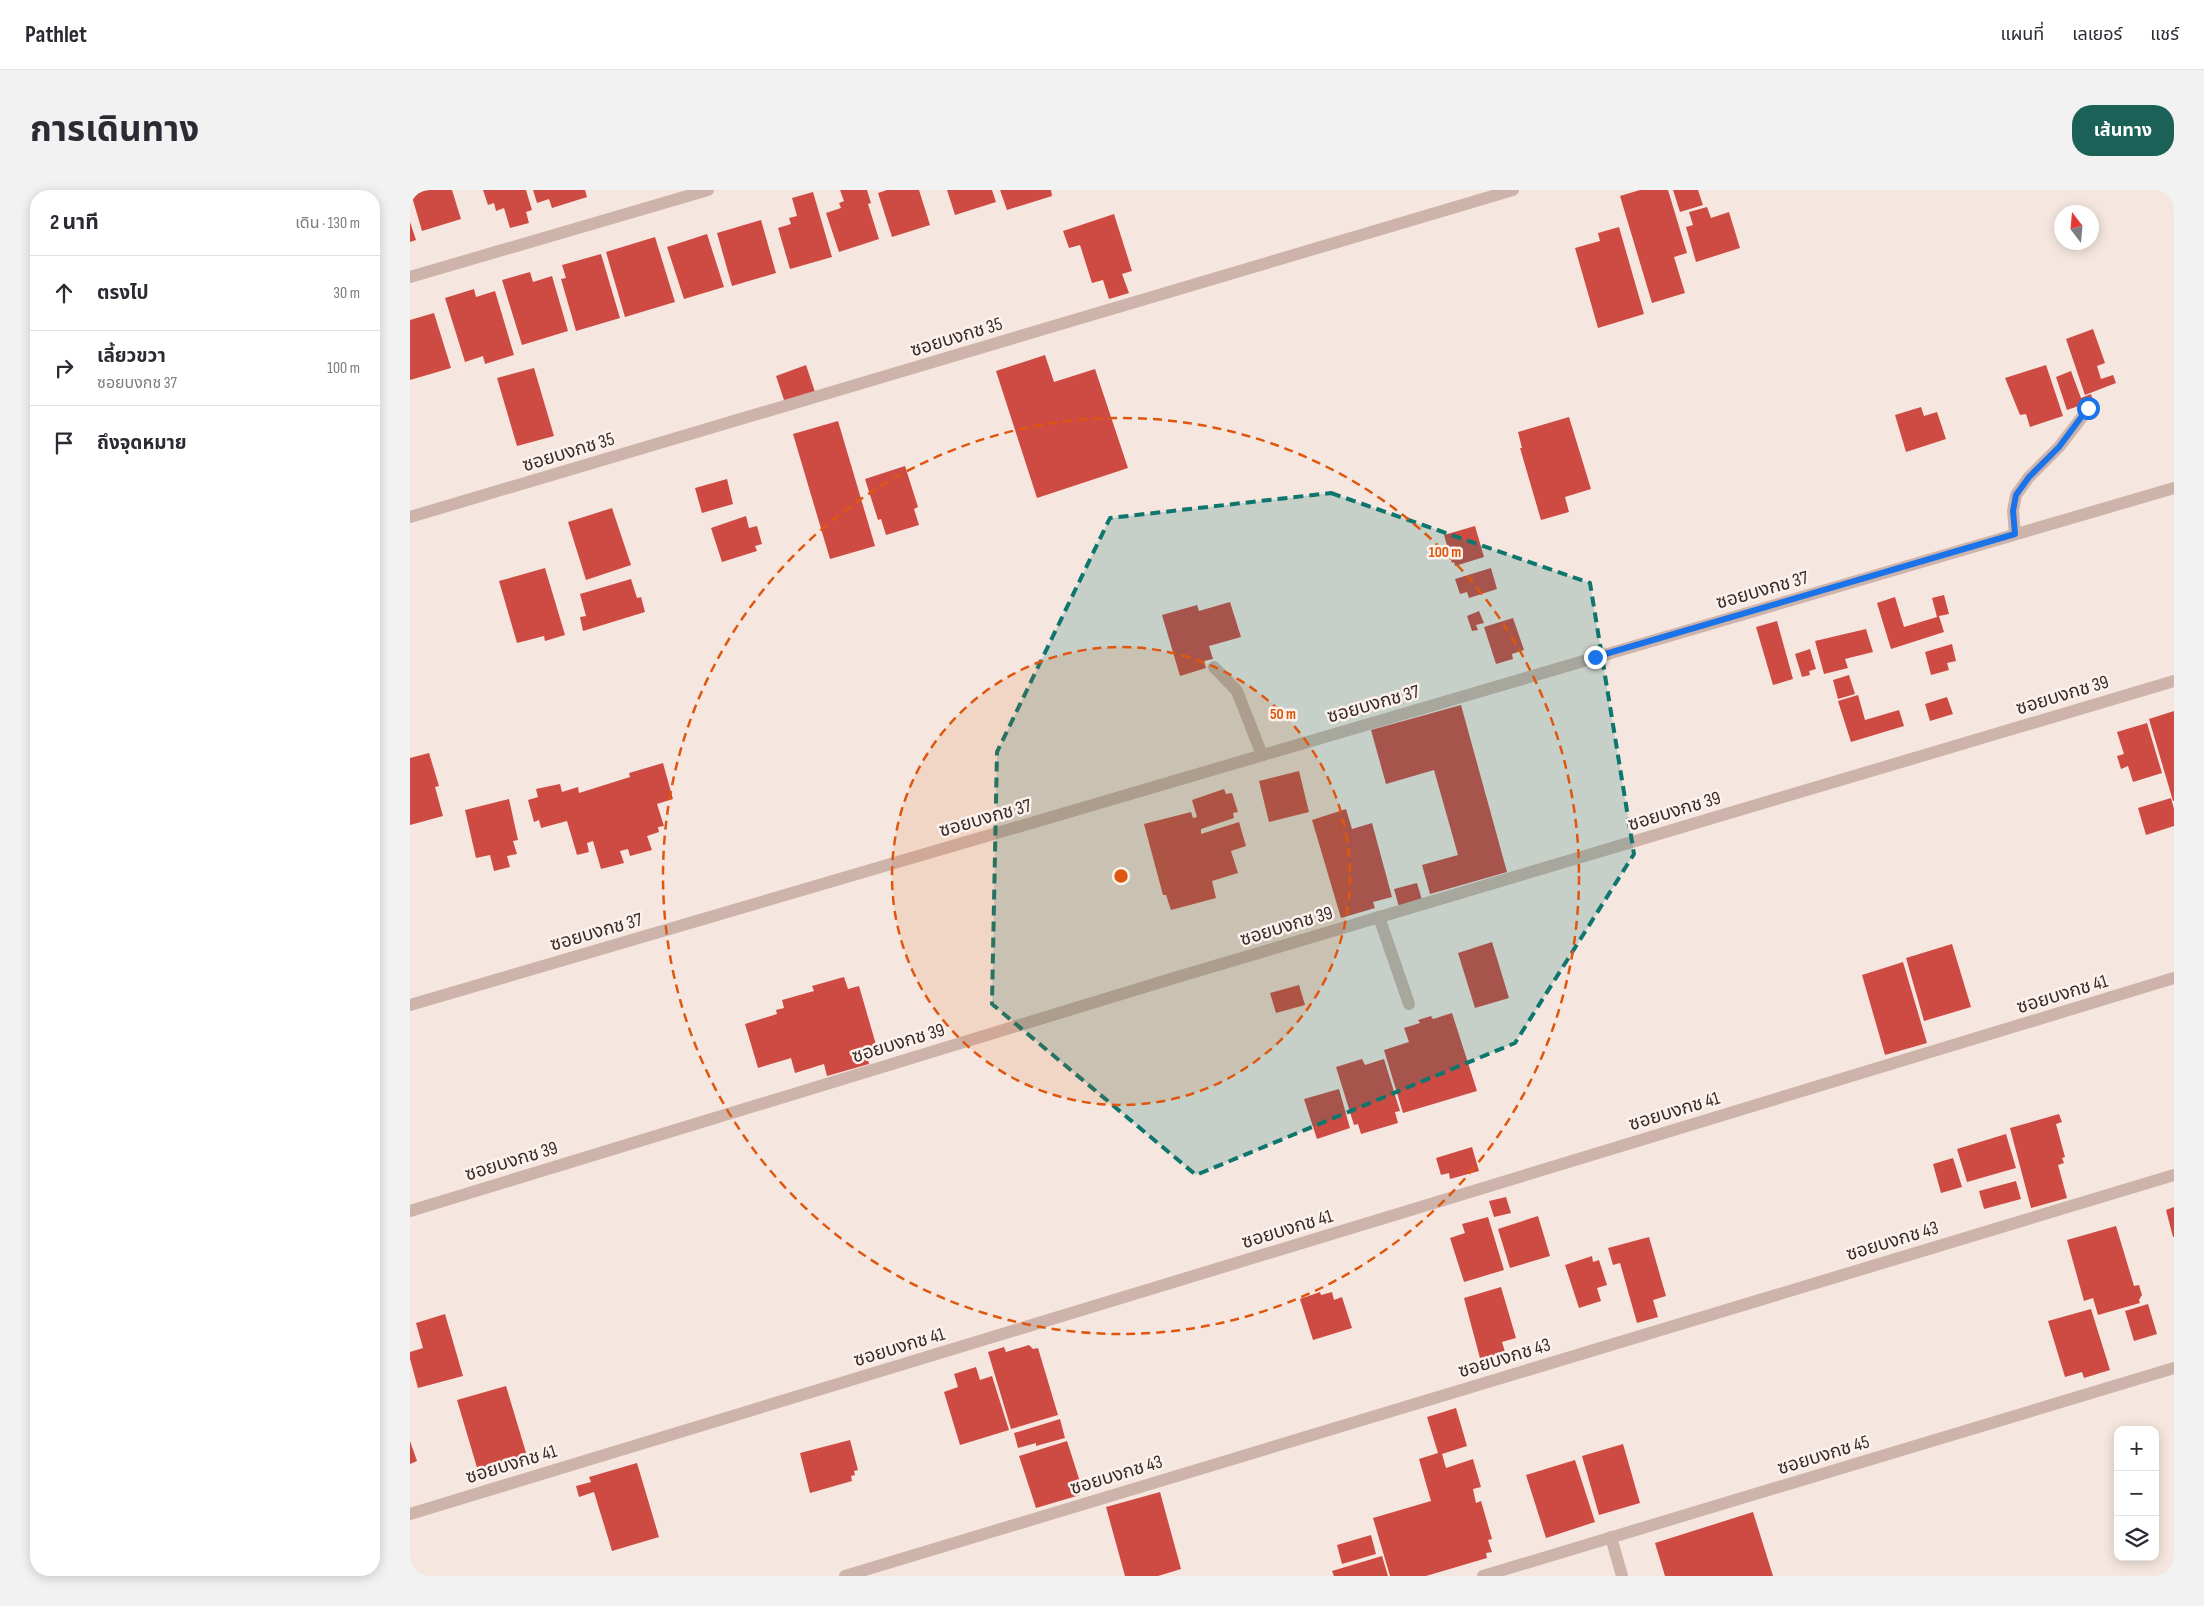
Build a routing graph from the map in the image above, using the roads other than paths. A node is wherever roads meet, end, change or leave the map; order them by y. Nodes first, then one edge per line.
1 (708, 190) edge
2 (1513, 190) edge
3 (410, 276) edge
4 (2088, 408) dead end
5 (2174, 488) edge
6 (410, 517) edge
7 (2015, 534) junction
8 (1214, 667) dead end
9 (2174, 681) edge
10 (1262, 756) junction
11 (1379, 917) junction
12 (2174, 978) edge
13 (1409, 1004) dead end
14 (410, 1005) edge
15 (2174, 1175) edge
16 (410, 1210) edge
17 (2174, 1368) edge
18 (410, 1514) edge
19 (1611, 1537) junction
20 (845, 1576) edge
21 (1483, 1576) edge
22 (1622, 1576) edge

1 - 3 street
2 - 6 street, ซอยบงกช 35
4 - 7 street
5 - 7 street, ซอยบงกช 37
7 - 10 street, ซอยบงกช 37
8 - 10 street
9 - 11 street, ซอยบงกช 39
10 - 14 street, ซอยบงกช 37
11 - 13 street
11 - 16 street, ซอยบงกช 39
12 - 18 street, ซอยบงกช 41
15 - 20 street, ซอยบงกช 43
17 - 19 street, ซอยบงกช 45
19 - 21 street, ซอยบงกช 45
19 - 22 street

